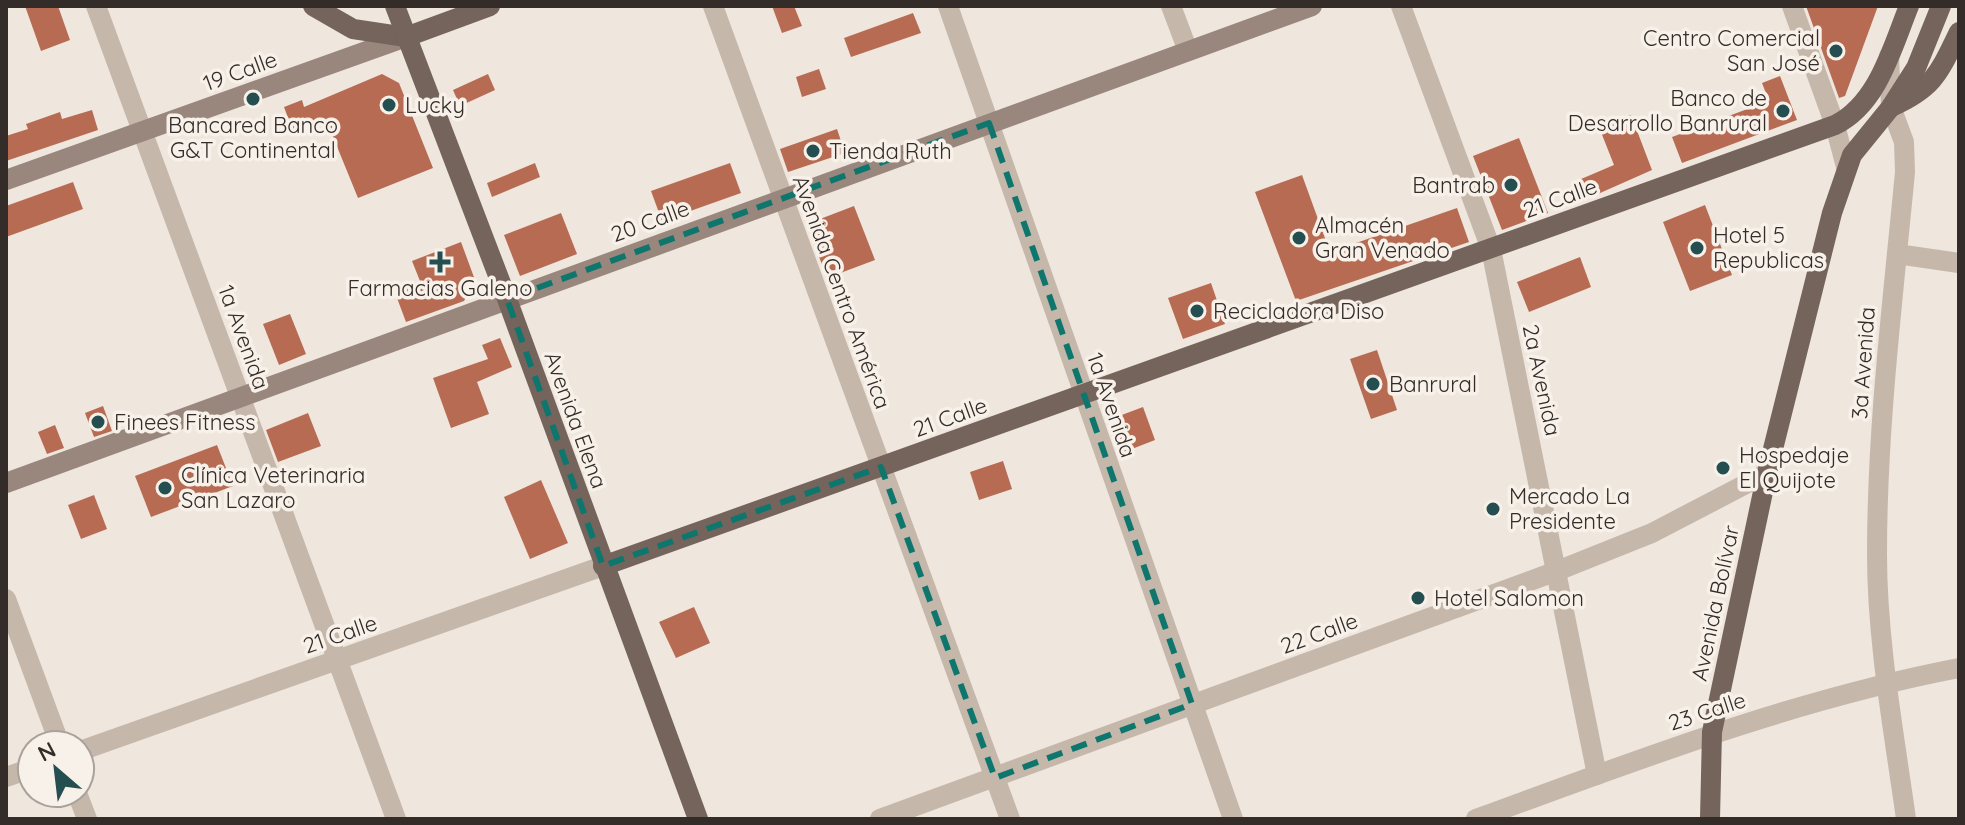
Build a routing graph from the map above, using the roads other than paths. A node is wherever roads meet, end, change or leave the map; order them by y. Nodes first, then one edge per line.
1 (96, 6) edge
2 (313, 6) edge
3 (395, 6) edge
4 (490, 6) edge
5 (713, 6) edge
6 (948, 6) edge
7 (1171, 6) edge
8 (1312, 6) edge
9 (1401, 6) edge
10 (1792, 6) edge
11 (1909, 6) edge
12 (1941, 6) edge
13 (1959, 32) edge
14 (406, 37) junction
15 (1188, 51) junction
16 (1889, 56) junction
17 (1891, 107) junction
18 (989, 123) junction
19 (1835, 125) junction
20 (143, 131) junction
21 (1846, 167) junction
22 (6, 180) edge
23 (783, 198) junction
24 (1491, 249) junction
25 (1897, 254) junction
26 (1959, 263) edge
27 (507, 299) junction
28 (1082, 395) junction
29 (241, 397) junction
30 (881, 467) junction
31 (1767, 473) junction
32 (6, 483) edge
33 (603, 566) junction
34 (1557, 571) junction
35 (6, 599) edge
36 (338, 660) junction
37 (1959, 668) edge
38 (1887, 682) junction
39 (1192, 704) junction
40 (54, 729) edge
41 (1712, 732) junction
42 (96, 745) edge
43 (1597, 775) junction
44 (995, 778) junction
45 (1711, 817) edge
46 (396, 819) edge
47 (698, 819) edge
48 (880, 819) edge
49 (1010, 819) edge
50 (1233, 819) edge
51 (1476, 819) edge
52 (1906, 819) edge

1 - 20 street, 1a Avenida
2 - 14 main road
3 - 14 main road, Avenida Elena
4 - 14 main road, 19 Calle
5 - 23 street, Avenida Centro América
6 - 18 street, 1a Avenida
7 - 15 street
8 - 15 main road, 20 Calle
9 - 24 street, 2a Avenida
10 - 19 street
11 - 16 main road
12 - 17 main road
13 - 17 main road
14 - 20 main road, 19 Calle
14 - 27 main road, Avenida Elena
15 - 18 main road, 20 Calle
16 - 17 street, 3a Avenida
16 - 19 main road
17 - 21 main road, Avenida Bolívar
17 - 25 street, 3a Avenida
18 - 23 main road, 20 Calle
18 - 28 street, 1a Avenida
19 - 21 street, Avenida Bolívar
19 - 24 main road, 21 Calle
20 - 22 main road, 19 Calle
20 - 29 street, 1a Avenida
21 - 31 main road, Avenida Bolívar
23 - 27 main road, 20 Calle
23 - 30 street, Avenida Centro América
24 - 28 main road, 21 Calle
24 - 34 street, 2a Avenida
25 - 26 street
25 - 38 street, 3a Avenida
27 - 29 main road, 20 Calle
27 - 33 main road, Avenida Elena
28 - 30 main road, 21 Calle
28 - 39 street, 1a Avenida
29 - 32 main road, 20 Calle
29 - 36 street, 1a Avenida
30 - 33 main road, 21 Calle
30 - 44 street, Avenida Centro América
31 - 34 street, 22 Calle
31 - 41 main road, Avenida Bolívar
33 - 36 street, 21 Calle
33 - 47 main road, Avenida Elena
34 - 39 street, 22 Calle
34 - 43 street, 2a Avenida
35 - 40 street
36 - 42 street, 21 Calle
36 - 46 street, 1a Avenida
37 - 38 street, 23 Calle
38 - 41 street, 23 Calle
38 - 52 street, 3a Avenida
39 - 44 street, 22 Calle
39 - 50 street, 1a Avenida
41 - 43 street, 23 Calle
41 - 45 main road, Avenida Bolívar
43 - 51 street, 23 Calle
44 - 48 street, 22 Calle
44 - 49 street, Avenida Centro América

